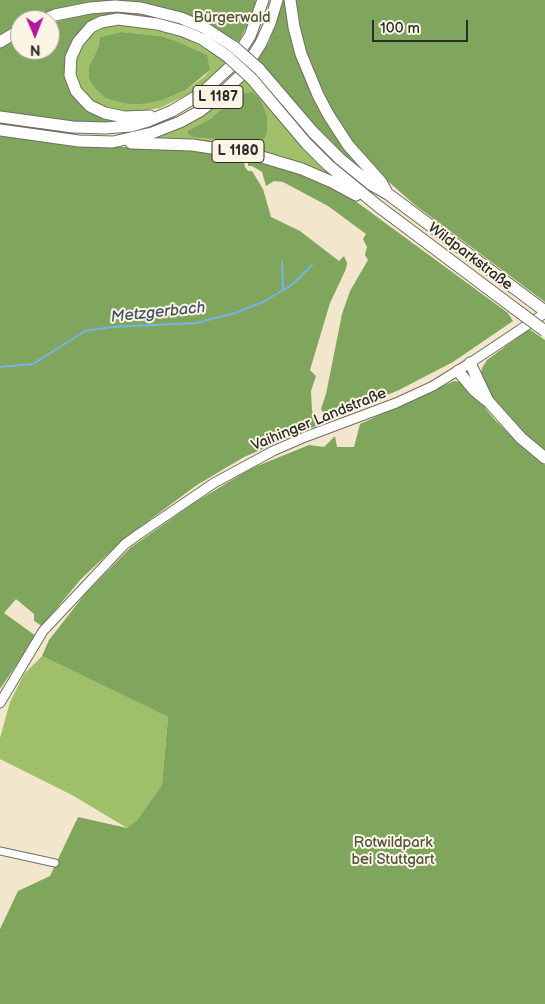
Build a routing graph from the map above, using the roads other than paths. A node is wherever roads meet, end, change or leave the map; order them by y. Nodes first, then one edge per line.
1 (263, 0) edge
2 (277, 0) edge
3 (290, 0) edge
4 (60, 15) edge
5 (164, 115) junction
6 (0, 117) edge
7 (0, 130) edge
8 (114, 142) junction
9 (388, 194) junction
10 (378, 206) junction
11 (545, 312) edge
12 (545, 332) edge
13 (470, 363) junction
14 (458, 371) junction
15 (488, 401) junction
16 (545, 458) edge
17 (0, 703) edge
18 (0, 851) edge
19 (55, 863) dead end

1 - 5 highway, L 1187
2 - 8 highway, L 1187
3 - 9 highway
4 - 9 highway, bridge
5 - 6 highway, L 1187
5 - 10 highway, L 1180, bridge
7 - 8 highway, L 1187
8 - 10 highway, L 1180
9 - 11 highway, Wildparkstraße
10 - 12 highway, Wildparkstraße / L 1180, bridge
11 - 13 street, Vaihinger Landstraße
13 - 14 street, Vaihinger Landstraße
13 - 15 highway
14 - 15 highway
14 - 17 street, Vaihinger Landstraße
15 - 16 highway
18 - 19 street

